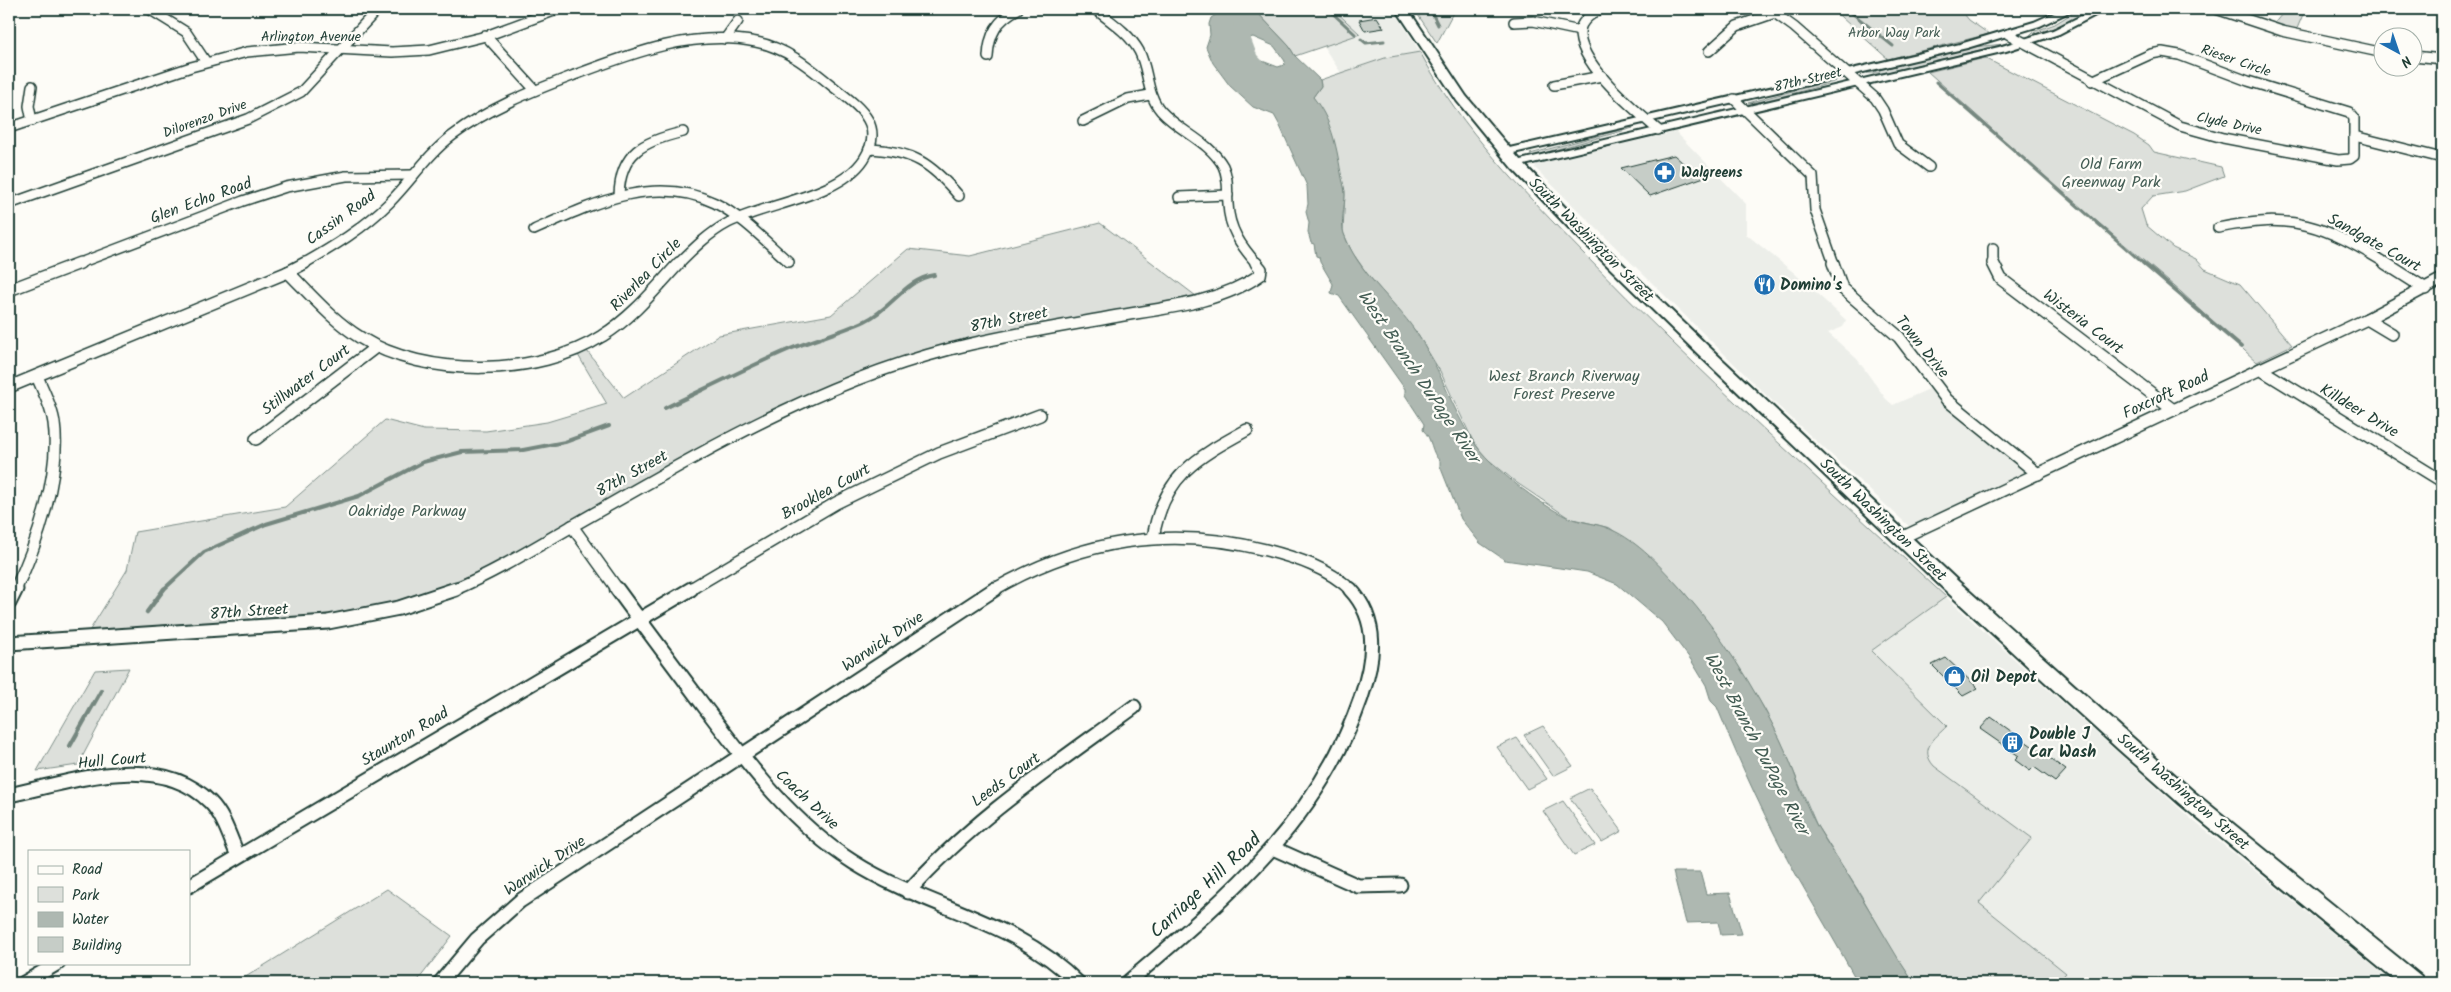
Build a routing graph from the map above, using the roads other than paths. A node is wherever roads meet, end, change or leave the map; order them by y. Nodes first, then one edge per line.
1 (149, 9) edge
2 (378, 9) edge
3 (559, 9) edge
4 (1018, 9) edge
5 (1095, 9) edge
6 (1402, 9) edge
7 (1602, 9) edge
8 (2070, 9) edge
9 (2102, 9) edge
10 (2216, 9) edge
11 (1772, 11) edge
12 (738, 20) dead end
13 (1514, 22) dead end
14 (1580, 31) junction
15 (2008, 34) junction
16 (485, 35) junction
17 (727, 39) junction
18 (2023, 43) junction
19 (341, 50) junction
20 (1709, 51) dead end
21 (2374, 51) edge
22 (988, 57) dead end
23 (2424, 57) edge
24 (2442, 59) edge
25 (206, 62) junction
26 (1846, 73) junction
27 (1602, 76) junction
28 (2092, 81) junction
29 (1858, 84) junction
30 (1554, 85) dead end
31 (32, 86) dead end
32 (534, 90) junction
33 (1150, 95) junction
34 (1734, 99) junction
35 (1746, 110) junction
36 (1646, 119) junction
37 (32, 121) junction
38 (1083, 121) dead end
39 (9, 128) edge
40 (1658, 130) junction
41 (683, 132) dead end
42 (2354, 136) junction
43 (869, 149) junction
44 (1505, 152) junction
45 (2442, 158) edge
46 (1516, 164) junction
47 (1929, 167) dead end
48 (412, 175) junction
49 (1228, 194) junction
50 (619, 196) junction
51 (959, 196) dead end
52 (1179, 197) dead end
53 (9, 204) edge
54 (736, 218) junction
55 (2218, 228) dead end
56 (534, 230) dead end
57 (1993, 248) dead end
58 (790, 262) dead end
59 (288, 272) junction
60 (2442, 279) edge
61 (2426, 289) junction
62 (9, 290) edge
63 (2367, 319) junction
64 (2392, 334) dead end
65 (376, 347) junction
66 (2260, 369) junction
67 (37, 376) junction
68 (9, 387) edge
69 (2172, 410) junction
70 (1040, 415) dead end
71 (1247, 430) dead end
72 (256, 438) dead end
73 (2038, 474) junction
74 (2442, 481) edge
75 (572, 526) junction
76 (1153, 538) junction
77 (1901, 538) junction
78 (9, 603) edge
79 (639, 619) junction
80 (9, 643) edge
81 (1373, 646) joint
82 (1134, 707) dead end
83 (741, 756) junction
84 (9, 795) edge
85 (1275, 849) junction
86 (238, 856) junction
87 (190, 885) edge
88 (1400, 885) dead end
89 (908, 892) junction
90 (56, 964) edge
91 (24, 983) edge
92 (440, 983) edge
93 (1078, 983) edge
94 (1127, 983) edge
95 (2414, 983) edge

1 - 25 street
2 - 19 street, Dilorenzo Drive
3 - 16 street, Arlington Avenue
4 - 22 street
5 - 33 street
6 - 44 main road, South Washington Street
7 - 14 street
8 - 15 street, 87th Street
9 - 18 street, 87th Street
10 - 21 street
11 - 20 street
11 - 26 street
12 - 17 street
13 - 14 street
14 - 27 street
15 - 18 street, Clyde Drive
15 - 26 street, 87th Street
16 - 19 street, Arlington Avenue
16 - 32 street
17 - 32 street, Cassin Road
17 - 43 street
18 - 28 street, Clyde Drive
18 - 29 street, 87th Street
19 - 25 street, Arlington Avenue
19 - 53 street, Dilorenzo Drive
23 - 24 street
25 - 37 street, Arlington Avenue
26 - 29 street
26 - 34 street, 87th Street
27 - 30 street
27 - 36 street
28 - 42 street, Clyde Drive
28 - 42 street, Rieser Circle
29 - 35 street, 87th Street
29 - 47 street
31 - 37 street
32 - 48 street, Cassin Road
33 - 38 street
33 - 49 street
34 - 35 street, Town Drive
34 - 36 street, 87th Street
35 - 40 street, 87th Street
35 - 73 street, Town Drive
36 - 40 street
36 - 44 street, 87th Street
37 - 39 street, Arlington Avenue
40 - 46 street, 87th Street
41 - 50 street
42 - 45 street
43 - 51 street
43 - 54 street, Riverlea Circle
44 - 46 main road, South Washington Street
46 - 77 main road, South Washington Street
48 - 59 street, Cassin Road
48 - 62 street, Glen Echo Road
49 - 52 street
49 - 75 street, 87th Street
50 - 54 street
50 - 56 street
54 - 58 street
54 - 65 street, Riverlea Circle
55 - 61 street, Sandgate Court
57 - 69 street, Wisteria Court
59 - 65 street, Riverlea Circle
59 - 67 street, Cassin Road
60 - 61 street, Foxcroft Road
61 - 63 street, Foxcroft Road
63 - 64 street
63 - 66 street, Foxcroft Road
65 - 72 street, Stillwater Court
66 - 69 street, Foxcroft Road
66 - 74 street, Killdeer Drive
67 - 68 street, Cassin Road
67 - 78 street
69 - 73 street, Foxcroft Road
70 - 79 street, Brooklea Court
71 - 76 street
73 - 77 street, Foxcroft Road
75 - 79 street, Coach Drive
75 - 80 street, 87th Street
76 - 81 street, Warwick Drive
76 - 83 street, Warwick Drive
77 - 95 main road, South Washington Street
79 - 83 street, Coach Drive
79 - 86 street, Staunton Road
81 - 85 street, Carriage Hill Road
82 - 89 street, Leeds Court
83 - 89 street, Coach Drive
83 - 92 street, Warwick Drive
84 - 86 street, Hull Court
85 - 88 street
85 - 94 street, Carriage Hill Road
86 - 87 street, Staunton Road
89 - 93 street, Coach Drive
90 - 91 street

